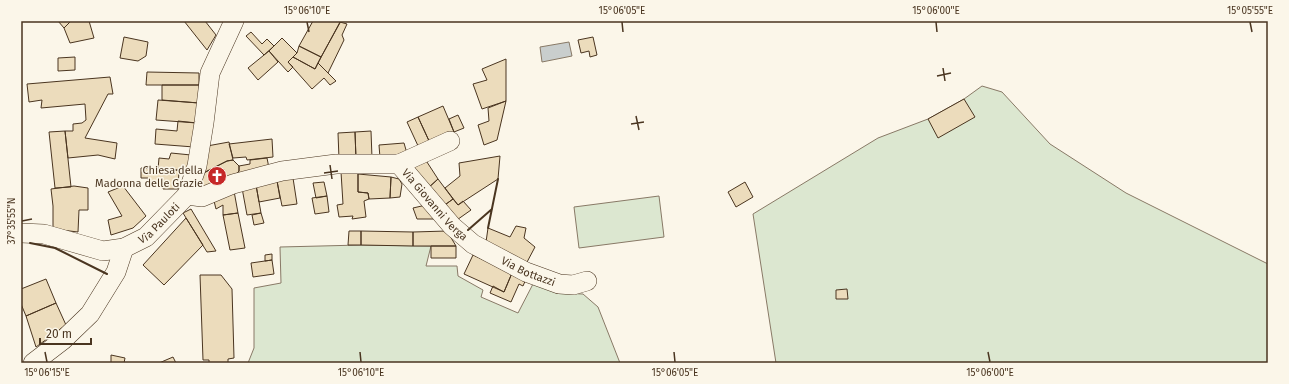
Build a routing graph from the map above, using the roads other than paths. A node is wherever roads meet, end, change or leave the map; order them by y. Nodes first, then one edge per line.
1 (234, 21) edge
2 (450, 141) dead end
3 (400, 164) junction
4 (188, 195) junction
5 (21, 233) edge
6 (473, 244) joint
7 (124, 248) junction
8 (587, 282) dead end
9 (32, 363) edge

1 - 4 street, Via Pauloti
2 - 3 street
3 - 4 street, Via Giovanni Verga
3 - 6 street, Via Giovanni Verga
4 - 7 street, Via Pauloti
5 - 7 street, Via Pauloti
6 - 8 street, Via Bottazzi
7 - 9 street

